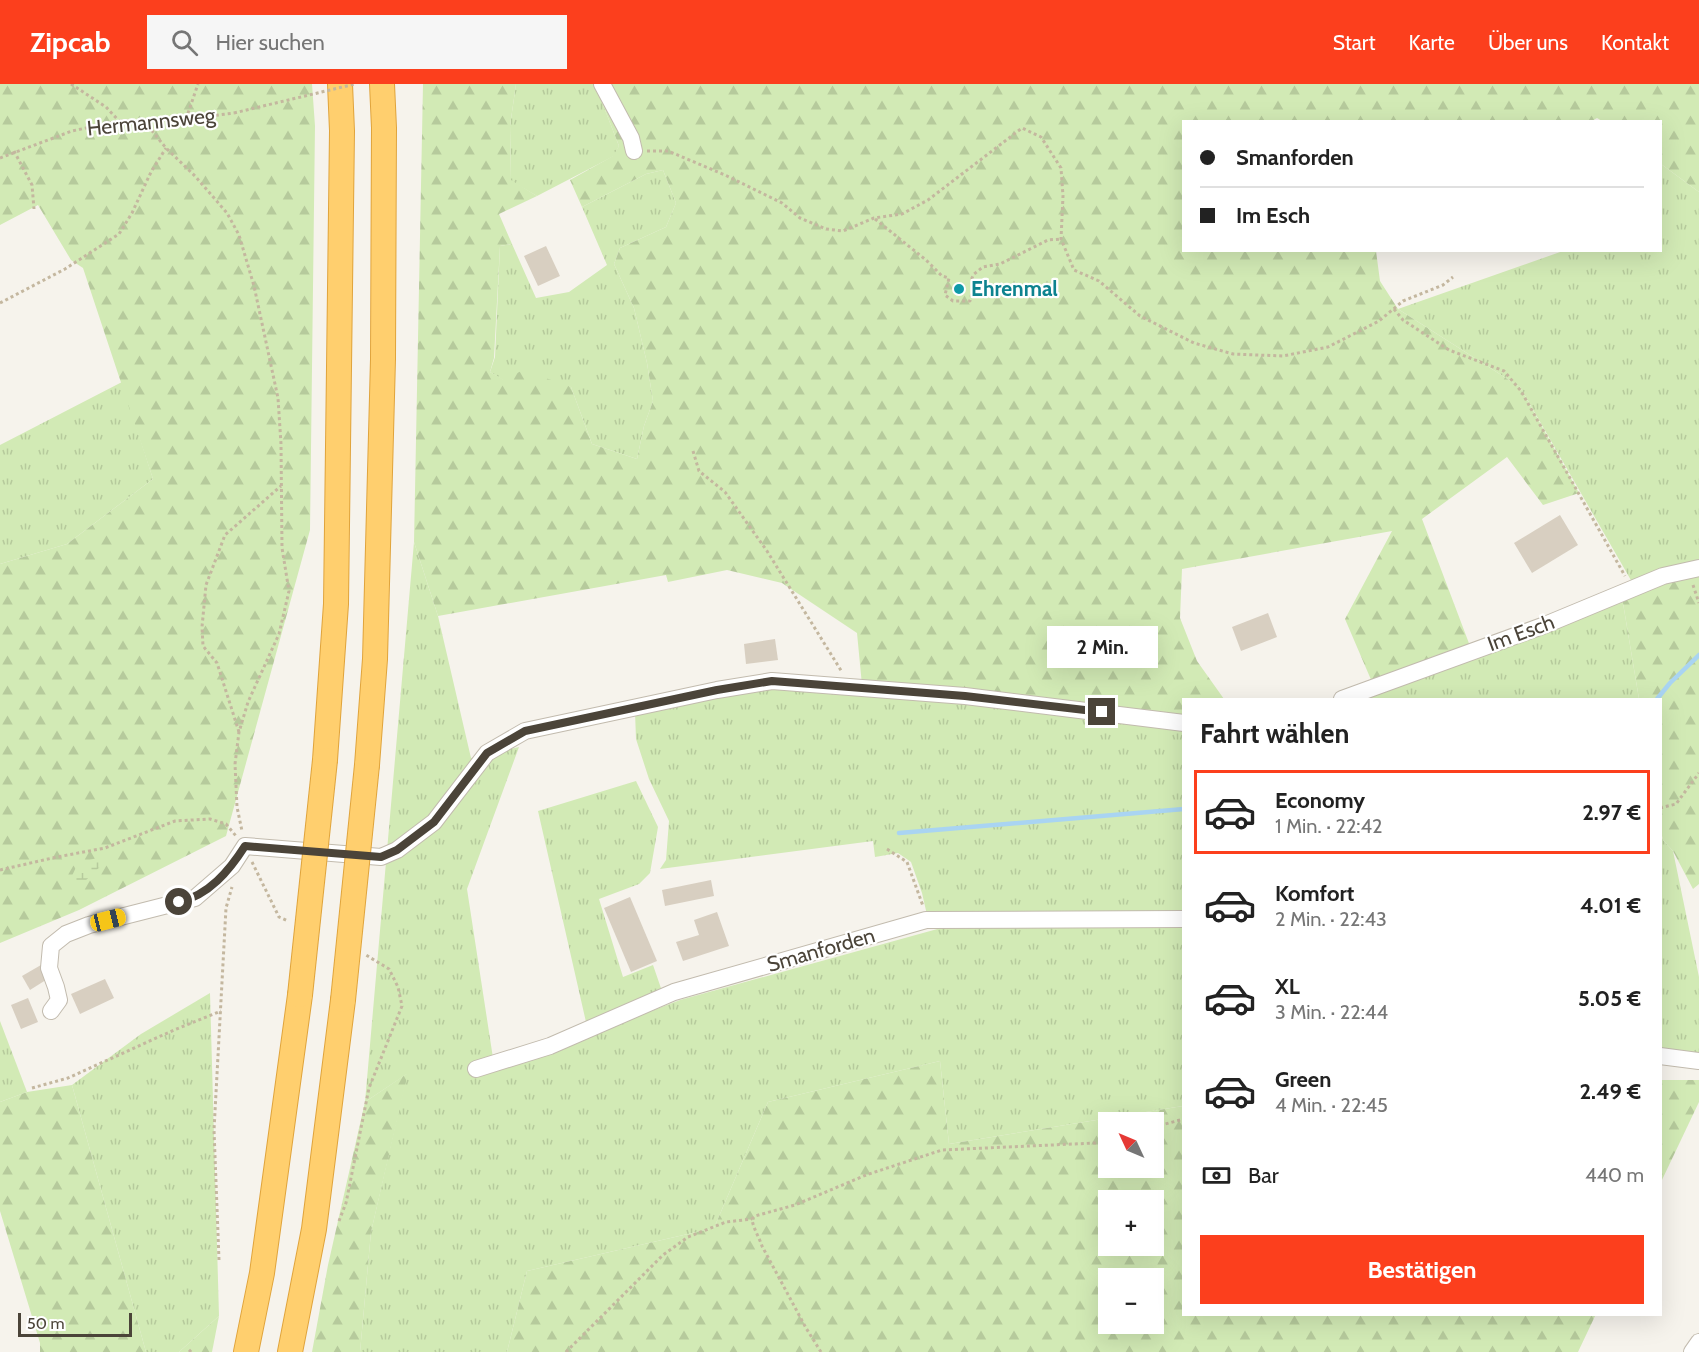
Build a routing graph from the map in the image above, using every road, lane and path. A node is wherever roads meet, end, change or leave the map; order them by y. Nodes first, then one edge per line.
1 (71, 84) edge
2 (198, 84) edge
3 (340, 84) edge
4 (355, 84) edge
5 (382, 84) edge
6 (602, 84) edge
7 (186, 119) junction
8 (119, 121) junction
9 (144, 121) junction
10 (166, 148) junction
11 (633, 151) joint
12 (14, 152) junction
13 (0, 158) edge
14 (34, 209) dead end
15 (874, 218) junction
16 (1061, 239) junction
17 (1453, 277) dead end
18 (0, 303) edge
19 (1394, 309) junction
20 (693, 451) dead end
21 (281, 486) junction
22 (1699, 568) edge
23 (1632, 588) junction
24 (850, 687) junction
25 (1344, 698) edge
26 (1182, 723) edge
27 (239, 732) junction
28 (1699, 773) edge
29 (1662, 808) edge
30 (245, 846) junction
31 (887, 849) dead end
32 (0, 870) edge
33 (233, 881) dead end
34 (1182, 918) edge
35 (926, 920) junction
36 (51, 1011) dead end
37 (221, 1011) junction
38 (1662, 1056) edge
39 (1699, 1061) edge
40 (476, 1069) dead end
41 (32, 1088) dead end
42 (1182, 1120) edge
43 (1164, 1124) edge
44 (1098, 1142) edge
45 (752, 1219) junction
46 (219, 1260) dead end
47 (1699, 1342) edge
48 (193, 1348) dead end
49 (189, 1352) edge
50 (246, 1352) edge
51 (290, 1352) edge
52 (566, 1352) edge
53 (821, 1352) edge
54 (1692, 1352) edge

1 - 8 path
2 - 7 path
3 - 50 highway, bridge
4 - 7 path, Hermannsweg, bridge
5 - 51 highway, bridge
6 - 11 street
7 - 9 path, Hermannsweg
8 - 9 path, Hermannsweg
8 - 12 path, Hermannsweg
9 - 10 path
10 - 18 path
10 - 21 path
11 - 15 path
12 - 13 path, Hermannsweg
12 - 14 path
15 - 16 path
15 - 16 path
16 - 19 path
17 - 19 path
19 - 23 path
20 - 24 path
21 - 27 path
21 - 27 path
22 - 23 street, Im Esch
23 - 25 street, Im Esch
24 - 26 street
24 - 30 street
27 - 30 path
28 - 29 path
30 - 32 path
30 - 36 street
31 - 35 path
33 - 37 path
34 - 35 street, Smanforden
35 - 40 street, Smanforden
37 - 41 path
37 - 46 path
38 - 39 street
42 - 43 path
44 - 45 path
45 - 52 path
45 - 53 path
47 - 54 street
48 - 49 path

